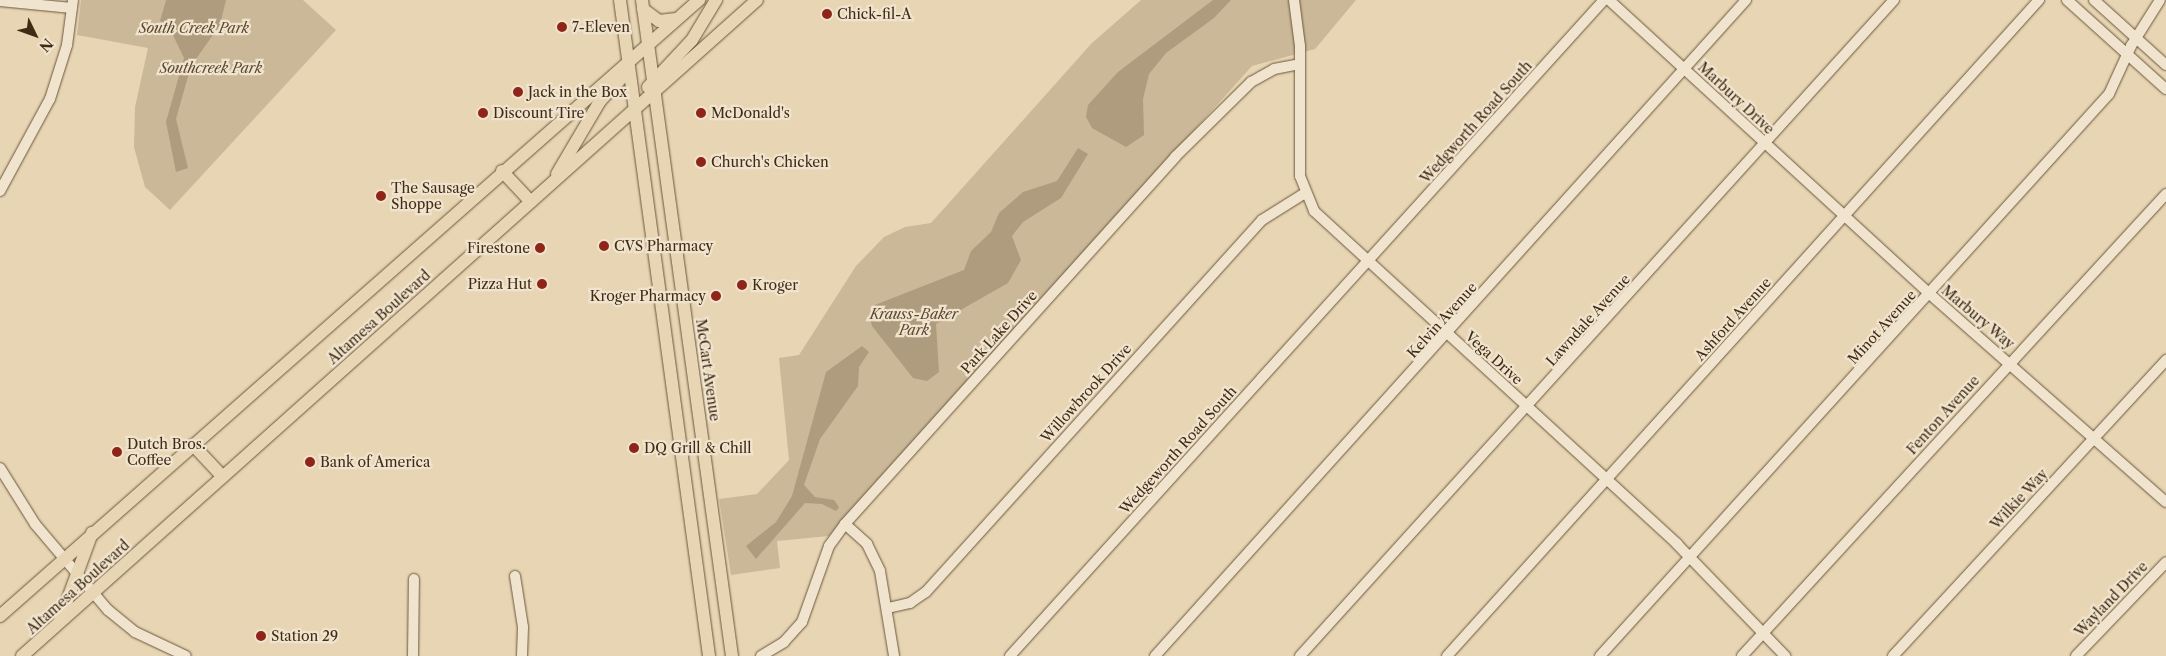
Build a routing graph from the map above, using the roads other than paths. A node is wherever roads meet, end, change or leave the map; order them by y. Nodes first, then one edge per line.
1 (620, 0) edge
2 (699, 0) edge
3 (716, 0) edge
4 (757, 0) edge
5 (1294, 0) edge
6 (1604, 0) edge
7 (1609, 0) edge
8 (1746, 0) edge
9 (1894, 0) edge
10 (2038, 0) edge
11 (2067, 0) edge
12 (2094, 0) edge
13 (2160, 0) edge
14 (0, 1) edge
15 (72, 4) edge
16 (643, 4) edge
17 (678, 18) junction
18 (2136, 38) junction
19 (648, 44) junction
20 (2127, 54) junction
21 (1300, 64) junction
22 (629, 65) junction
23 (2166, 65) edge
24 (1685, 70) junction
25 (653, 88) junction
26 (2166, 89) edge
27 (636, 108) junction
28 (1766, 144) junction
29 (502, 171) junction
30 (550, 185) junction
31 (0, 191) edge
32 (1305, 193) junction
33 (2166, 194) edge
34 (532, 202) junction
35 (1845, 217) junction
36 (1367, 262) junction
37 (680, 264) junction
38 (656, 265) junction
39 (1931, 295) junction
40 (1447, 334) junction
41 (2166, 360) edge
42 (2010, 362) junction
43 (1527, 408) junction
44 (677, 421) junction
45 (700, 422) junction
46 (2092, 440) junction
47 (193, 445) junction
48 (0, 468) edge
49 (222, 476) junction
50 (1606, 480) junction
51 (2166, 502) edge
52 (845, 524) junction
53 (92, 533) junction
54 (1691, 558) junction
55 (63, 559) junction
56 (2166, 562) edge
57 (78, 576) junction
58 (515, 576) dead end
59 (414, 579) dead end
60 (93, 594) junction
61 (888, 608) junction
62 (0, 616) edge
63 (59, 623) junction
64 (1762, 634) junction
65 (22, 656) edge
66 (186, 656) edge
67 (413, 656) edge
68 (522, 656) edge
69 (709, 656) edge
70 (732, 656) edge
71 (761, 656) edge
72 (894, 656) edge
73 (1010, 656) edge
74 (1155, 656) edge
75 (1300, 656) edge
76 (1447, 656) edge
77 (1600, 656) edge
78 (1742, 656) edge
79 (1786, 656) edge
80 (1892, 656) edge
81 (2076, 656) edge

1 - 22 main road
2 - 17 main road
3 - 25 main road
4 - 25 main road, Altamesa Boulevard
5 - 21 street, Vega Drive
6 - 36 street, Wedgworth Road South
7 - 24 street, Marbury Drive
8 - 24 street, Kelvin Avenue
9 - 28 street, Lawndale Avenue
10 - 35 street, Ashford Avenue
11 - 20 street
12 - 18 street
13 - 18 street, Minot Avenue
14 - 15 street
15 - 31 street
16 - 17 main road
16 - 19 main road, McCart Avenue
17 - 19 main road
18 - 20 street, Minot Avenue
18 - 23 street
19 - 22 main road
19 - 25 main road, McCart Avenue
20 - 26 street
20 - 39 street, Minot Avenue
21 - 32 street, Vega Drive
21 - 52 street, Park Lake Drive
22 - 27 main road
22 - 29 main road, Altamesa Boulevard
22 - 30 main road
24 - 28 street, Marbury Drive
24 - 40 street, Kelvin Avenue
25 - 27 main road, Altamesa Boulevard
25 - 37 main road, McCart Avenue
27 - 30 main road, Altamesa Boulevard
27 - 38 main road
28 - 35 street, Marbury Drive
28 - 43 street, Lawndale Avenue
29 - 34 main road
29 - 47 main road, Altamesa Boulevard
30 - 34 main road, Altamesa Boulevard
32 - 36 street, Vega Drive
32 - 61 street, Willowbrook Drive
33 - 42 street, Fenton Avenue
34 - 49 main road, Altamesa Boulevard
35 - 39 street, Marbury Way
35 - 50 street, Ashford Avenue
36 - 40 street, Vega Drive
36 - 73 street, Wedgeworth Road South
37 - 38 main road
37 - 45 main road, McCart Avenue
38 - 44 main road
39 - 42 street, Marbury Way
39 - 54 street, Minot Avenue
40 - 43 street, Vega Drive
40 - 74 street, Kelvin Avenue
41 - 46 street, Wilkie Way
42 - 46 street, Marbury Way
42 - 64 street, Fenton Avenue
43 - 50 street, Vega Drive
43 - 75 street, Lawndale Avenue
44 - 45 main road
44 - 69 main road
45 - 70 main road, McCart Avenue
46 - 51 street
46 - 80 street, Wilkie Way
47 - 49 main road
47 - 53 main road, Altamesa Boulevard
48 - 55 street
49 - 60 main road, Altamesa Boulevard
50 - 54 street, Vega Drive
50 - 76 street, Ashford Avenue
52 - 61 street
52 - 71 street, Park Lake Drive
53 - 55 main road, Altamesa Boulevard
53 - 57 main road
54 - 64 street, Vega Drive
54 - 77 street, Minot Avenue
55 - 57 street
55 - 62 main road, Altamesa Boulevard
56 - 81 street, Wayland Drive
57 - 60 street
57 - 63 main road
58 - 68 street
59 - 67 street
60 - 63 main road, Altamesa Boulevard
60 - 66 street
61 - 72 street
63 - 65 main road, Altamesa Boulevard
64 - 78 street, Fenton Avenue
64 - 79 street, Vega Drive

